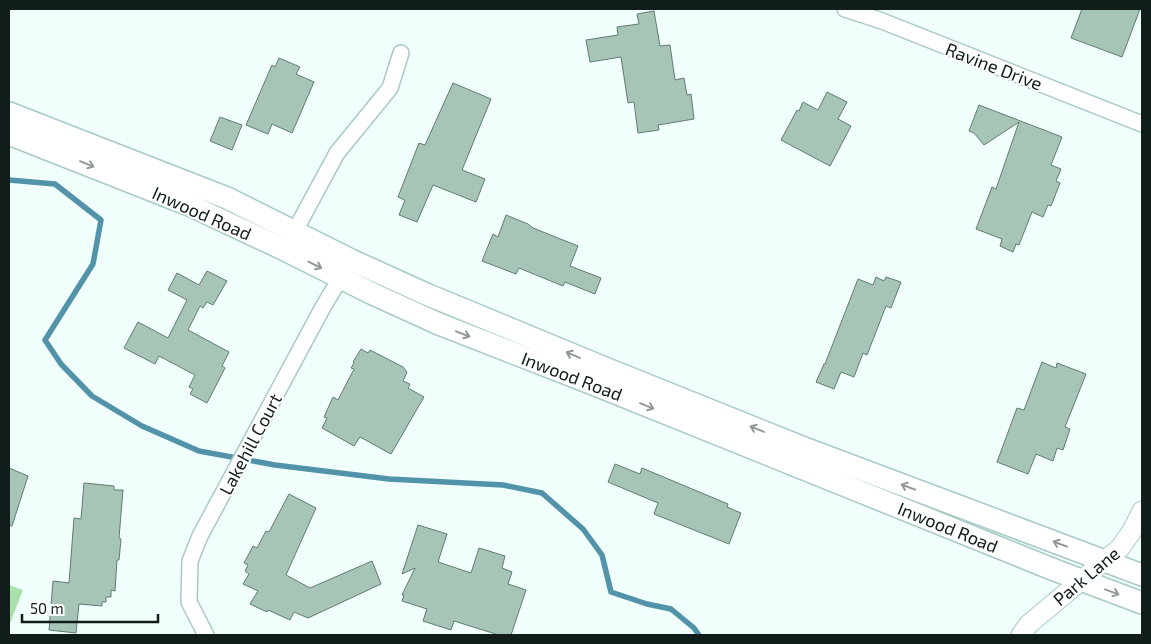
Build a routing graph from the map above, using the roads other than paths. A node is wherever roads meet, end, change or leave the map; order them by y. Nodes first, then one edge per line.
1 (845, 9) edge
2 (401, 53) dead end
3 (9, 113) edge
4 (1142, 124) edge
5 (9, 134) edge
6 (57, 142) junction
7 (295, 230) junction
8 (284, 250) junction
9 (346, 269) junction
10 (796, 455) junction
11 (1142, 511) edge
12 (1106, 561) junction
13 (1142, 575) edge
14 (1082, 581) junction
15 (1142, 603) edge
16 (206, 635) edge
17 (1021, 635) edge

1 - 4 street, Ravine Drive
2 - 7 street
3 - 6 main road, Inwood Road
5 - 6 main road, Inwood Road
6 - 7 main road, Inwood Road
6 -> 8 main road, Inwood Road
7 - 8 street
7 - 9 main road, Inwood Road
8 -> 9 main road, Inwood Road
9 - 10 main road, Inwood Road
9 - 16 street, Lakehill Court
12 -> 10 main road, Inwood Road
10 - 14 main road, Inwood Road
11 - 12 street, Park Lane
12 - 13 main road, Inwood Road
12 - 14 street, Park Lane
14 -> 15 main road, Inwood Road
14 - 17 street, Park Lane

